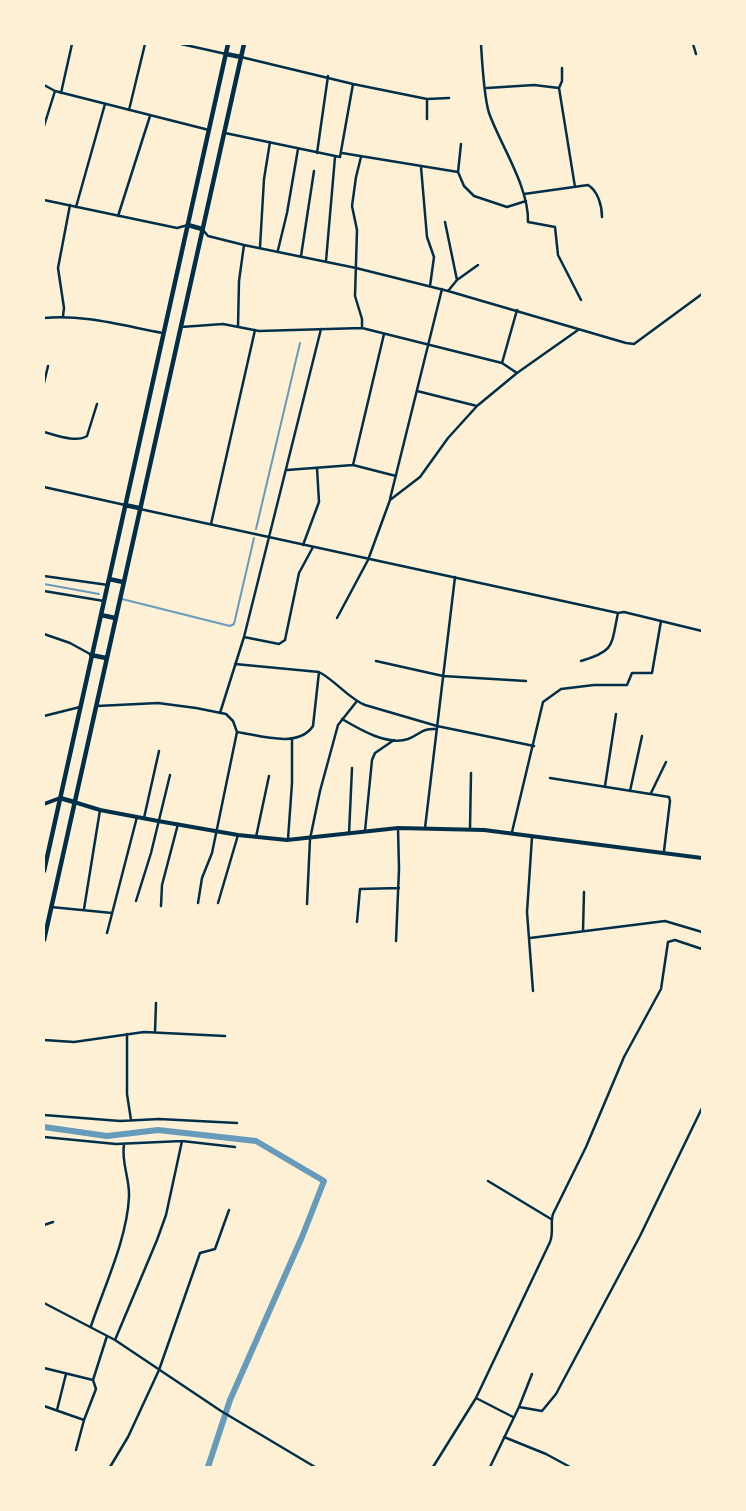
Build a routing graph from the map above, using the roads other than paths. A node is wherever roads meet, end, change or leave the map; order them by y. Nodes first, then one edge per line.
1 (72, 44) edge
2 (145, 44) edge
3 (181, 44) edge
4 (228, 44) edge
5 (244, 44) edge
6 (481, 44) edge
7 (693, 44) edge
8 (226, 54) junction
9 (696, 54) dead end
10 (241, 57) junction
11 (562, 68) dead end
12 (328, 76) junction
13 (352, 84) junction
14 (44, 86) edge
15 (486, 88) junction
16 (559, 88) junction
17 (55, 91) junction
18 (61, 93) junction
19 (427, 98) junction
20 (449, 98) dead end
21 (105, 104) junction
22 (129, 110) junction
23 (150, 116) junction
24 (427, 120) dead end
25 (44, 126) edge
26 (209, 130) junction
27 (224, 132) junction
28 (270, 142) junction
29 (462, 144) dead end
30 (298, 148) junction
31 (317, 153) junction
32 (342, 153) junction
33 (335, 157) junction
34 (361, 157) junction
35 (421, 167) junction
36 (314, 171) dead end
37 (458, 172) junction
38 (576, 187) junction
39 (524, 194) junction
40 (44, 200) edge
41 (526, 202) junction
42 (70, 205) junction
43 (76, 207) junction
44 (118, 216) junction
45 (602, 217) dead end
46 (445, 222) dead end
47 (188, 225) junction
48 (202, 228) junction
49 (244, 245) junction
50 (260, 247) junction
51 (278, 250) junction
52 (301, 257) junction
53 (326, 261) junction
54 (478, 265) dead end
55 (356, 268) junction
56 (457, 280) junction
57 (430, 286) junction
58 (442, 289) junction
59 (448, 290) junction
60 (702, 294) edge
61 (581, 300) dead end
62 (517, 310) junction
63 (63, 316) junction
64 (44, 318) edge
65 (180, 327) junction
66 (238, 327) junction
67 (362, 328) junction
68 (321, 329) junction
69 (578, 329) junction
70 (255, 330) junction
71 (164, 333) junction
72 (384, 334) junction
73 (429, 343) junction
74 (502, 363) junction
75 (48, 366) dead end
76 (517, 373) junction
77 (44, 383) edge
78 (417, 391) junction
79 (97, 404) dead end
80 (477, 406) junction
81 (44, 432) edge
82 (352, 465) junction
83 (317, 468) junction
84 (287, 470) junction
85 (396, 476) junction
86 (44, 487) edge
87 (390, 500) junction
88 (125, 505) junction
89 (139, 508) junction
90 (211, 524) junction
91 (269, 537) junction
92 (302, 545) junction
93 (313, 547) junction
94 (368, 560) junction
95 (44, 576) edge
96 (455, 577) junction
97 (109, 579) junction
98 (123, 582) junction
99 (108, 585) junction
100 (44, 591) edge
101 (104, 601) junction
102 (618, 613) junction
103 (101, 615) junction
104 (115, 618) junction
105 (337, 618) dead end
106 (660, 621) junction
107 (702, 631) edge
108 (44, 634) edge
109 (244, 637) junction
110 (92, 655) junction
111 (106, 658) junction
112 (376, 661) dead end
113 (581, 661) dead end
114 (235, 664) junction
115 (319, 672) junction
116 (443, 676) junction
117 (526, 681) dead end
118 (357, 701) junction
119 (95, 706) junction
120 (80, 707) junction
121 (220, 713) junction
122 (616, 714) dead end
123 (44, 716) edge
124 (342, 719) junction
125 (437, 728) junction
126 (237, 732) junction
127 (642, 736) dead end
128 (292, 739) junction
129 (394, 740) junction
130 (534, 746) junction
131 (159, 751) dead end
132 (666, 762) dead end
133 (352, 768) dead end
134 (471, 773) dead end
135 (170, 775) dead end
136 (270, 776) dead end
137 (550, 778) dead end
138 (605, 786) junction
139 (630, 791) junction
140 (650, 793) junction
141 (60, 798) junction
142 (74, 802) junction
143 (44, 804) edge
144 (100, 810) junction
145 (137, 816) junction
146 (144, 818) junction
147 (158, 821) junction
148 (178, 824) junction
149 (398, 828) junction
150 (425, 828) junction
151 (470, 829) junction
152 (217, 832) junction
153 (365, 832) junction
154 (512, 832) junction
155 (349, 834) junction
156 (238, 835) junction
157 (532, 835) junction
158 (256, 837) junction
159 (310, 839) junction
160 (288, 840) junction
161 (664, 851) junction
162 (702, 858) edge
163 (44, 871) edge
164 (398, 888) junction
165 (584, 892) dead end
166 (136, 901) dead end
167 (198, 903) dead end
168 (218, 903) dead end
169 (307, 904) dead end
170 (161, 906) dead end
171 (51, 907) junction
172 (84, 909) junction
173 (112, 913) junction
174 (358, 922) dead end
175 (583, 931) junction
176 (702, 932) edge
177 (107, 934) dead end
178 (530, 938) junction
179 (44, 940) edge
180 (396, 941) dead end
181 (702, 949) edge
182 (533, 991) dead end
183 (156, 1004) dead end
184 (155, 1032) junction
185 (127, 1034) junction
186 (225, 1036) dead end
187 (44, 1040) edge
188 (702, 1108) edge
189 (44, 1115) edge
190 (131, 1120) junction
191 (237, 1123) dead end
192 (44, 1137) edge
193 (182, 1142) junction
194 (124, 1144) junction
195 (235, 1147) dead end
196 (488, 1181) dead end
197 (229, 1210) dead end
198 (551, 1219) junction
199 (53, 1222) dead end
200 (44, 1225) edge
201 (44, 1303) edge
202 (91, 1326) junction
203 (107, 1336) junction
204 (115, 1340) junction
205 (44, 1368) edge
206 (159, 1370) junction
207 (66, 1374) junction
208 (532, 1374) dead end
209 (93, 1380) junction
210 (476, 1398) junction
211 (44, 1406) edge
212 (518, 1407) junction
213 (57, 1410) junction
214 (513, 1417) junction
215 (84, 1420) junction
216 (504, 1437) junction
217 (76, 1450) dead end
218 (110, 1467) edge
219 (315, 1467) edge
220 (433, 1467) edge
221 (490, 1467) edge
222 (570, 1467) edge

1 - 18 street
2 - 22 street
3 - 8 street
4 - 8 highway
5 - 10 highway
6 - 15 street
7 - 9 street
8 - 10 highway
8 - 26 highway
10 - 12 street
10 - 27 highway
11 - 16 street
12 - 13 street
12 - 31 street
13 - 19 street
13 - 32 street
14 - 17 street
15 - 16 street
15 - 39 street
16 - 38 street
17 - 18 street
17 - 25 street
18 - 21 street
19 - 20 street
19 - 24 street
21 - 22 street
21 - 43 street
22 - 23 street
23 - 26 street
23 - 44 street
26 - 47 highway
27 - 28 street
27 - 48 highway
28 - 30 street
28 - 50 street
29 - 37 street
30 - 31 street
30 - 51 street
31 - 33 street
32 - 33 street
32 - 34 street
33 - 53 street
34 - 35 street
34 - 55 street
35 - 37 street
35 - 57 street
36 - 52 street
37 - 41 street
38 - 39 street
38 - 45 street
39 - 41 street
40 - 42 street
41 - 61 street
42 - 43 street
42 - 63 street
43 - 44 street
44 - 47 street
46 - 56 street
47 - 48 highway
47 - 71 highway
48 - 49 street
48 - 65 highway
49 - 50 street
49 - 66 street
50 - 51 street
51 - 52 street
52 - 53 street
53 - 55 street
54 - 56 street
55 - 57 street
55 - 67 street
56 - 59 street
57 - 58 street
58 - 59 street
58 - 73 street
59 - 62 street
60 - 69 street
62 - 69 street
62 - 74 street
63 - 64 street
63 - 71 street
65 - 66 street
65 - 89 highway
66 - 70 street
67 - 68 street
67 - 72 street
68 - 70 street
68 - 84 street
69 - 76 street
70 - 90 street
71 - 88 highway
72 - 73 street
72 - 82 street
73 - 74 street
73 - 78 street
74 - 76 street
75 - 77 street
76 - 80 street
78 - 80 street
78 - 85 street
79 - 81 street
80 - 87 street
82 - 83 street
82 - 85 street
83 - 84 street
83 - 92 street
84 - 91 street
85 - 87 street
86 - 88 street
87 - 94 street
88 - 89 highway
88 - 97 highway
89 - 90 street
89 - 98 highway
90 - 91 street
91 - 92 street
91 - 109 street
92 - 93 street
93 - 94 street
93 - 109 street
94 - 96 street
94 - 105 street
95 - 99 street
96 - 102 street
96 - 116 street
97 - 98 highway
97 - 99 highway
98 - 104 highway
99 - 101 highway
100 - 101 street
101 - 103 highway
102 - 106 street
102 - 113 street
103 - 104 highway
103 - 110 highway
104 - 111 highway
106 - 107 street
106 - 130 street
108 - 110 street
109 - 114 street
110 - 111 highway
110 - 120 highway
111 - 119 highway
112 - 116 street
114 - 115 street
114 - 121 street
115 - 118 street
115 - 128 street
116 - 117 street
116 - 125 street
118 - 124 street
118 - 125 street
119 - 121 street
119 - 142 highway
120 - 123 street
120 - 141 highway
121 - 126 street
122 - 138 street
124 - 129 street
124 - 159 street
125 - 129 street
125 - 130 street
125 - 150 street
126 - 128 street
126 - 152 street
127 - 139 street
128 - 160 street
129 - 153 street
130 - 154 street
131 - 146 street
132 - 140 street
133 - 155 street
134 - 151 street
135 - 147 street
136 - 158 street
137 - 138 street
138 - 139 street
139 - 140 street
140 - 161 street
141 - 142 highway
141 - 143 street
141 - 163 highway
142 - 144 street
142 - 171 highway
144 - 145 street
144 - 172 street
145 - 146 street
145 - 173 street
146 - 147 street
147 - 148 street
147 - 166 street
148 - 152 street
148 - 170 street
149 - 150 street
149 - 153 street
149 - 164 street
150 - 151 street
151 - 154 street
152 - 156 street
152 - 167 street
153 - 155 street
154 - 157 street
155 - 159 street
156 - 158 street
156 - 168 street
157 - 161 street
157 - 178 street
158 - 160 street
159 - 160 street
159 - 169 street
161 - 162 street
164 - 174 street
164 - 180 street
165 - 175 street
171 - 172 street
171 - 179 highway
172 - 173 street
173 - 177 street
175 - 176 street
175 - 178 street
178 - 182 street
181 - 198 street
183 - 184 street
184 - 185 street
184 - 186 street
185 - 187 street
185 - 190 street
188 - 212 street
189 - 190 street
190 - 191 street
192 - 194 street
193 - 194 street
193 - 195 street
193 - 204 street
194 - 202 street
196 - 198 street
197 - 206 street
198 - 210 street
199 - 200 street
201 - 202 street
202 - 203 street
203 - 204 street
203 - 209 street
204 - 206 street
205 - 207 street
206 - 218 street
206 - 219 street
207 - 209 street
207 - 213 street
208 - 212 street
209 - 215 street
210 - 214 street
210 - 220 street
211 - 213 street
212 - 214 street
213 - 215 street
214 - 216 street
215 - 217 street
216 - 221 street
216 - 222 street

